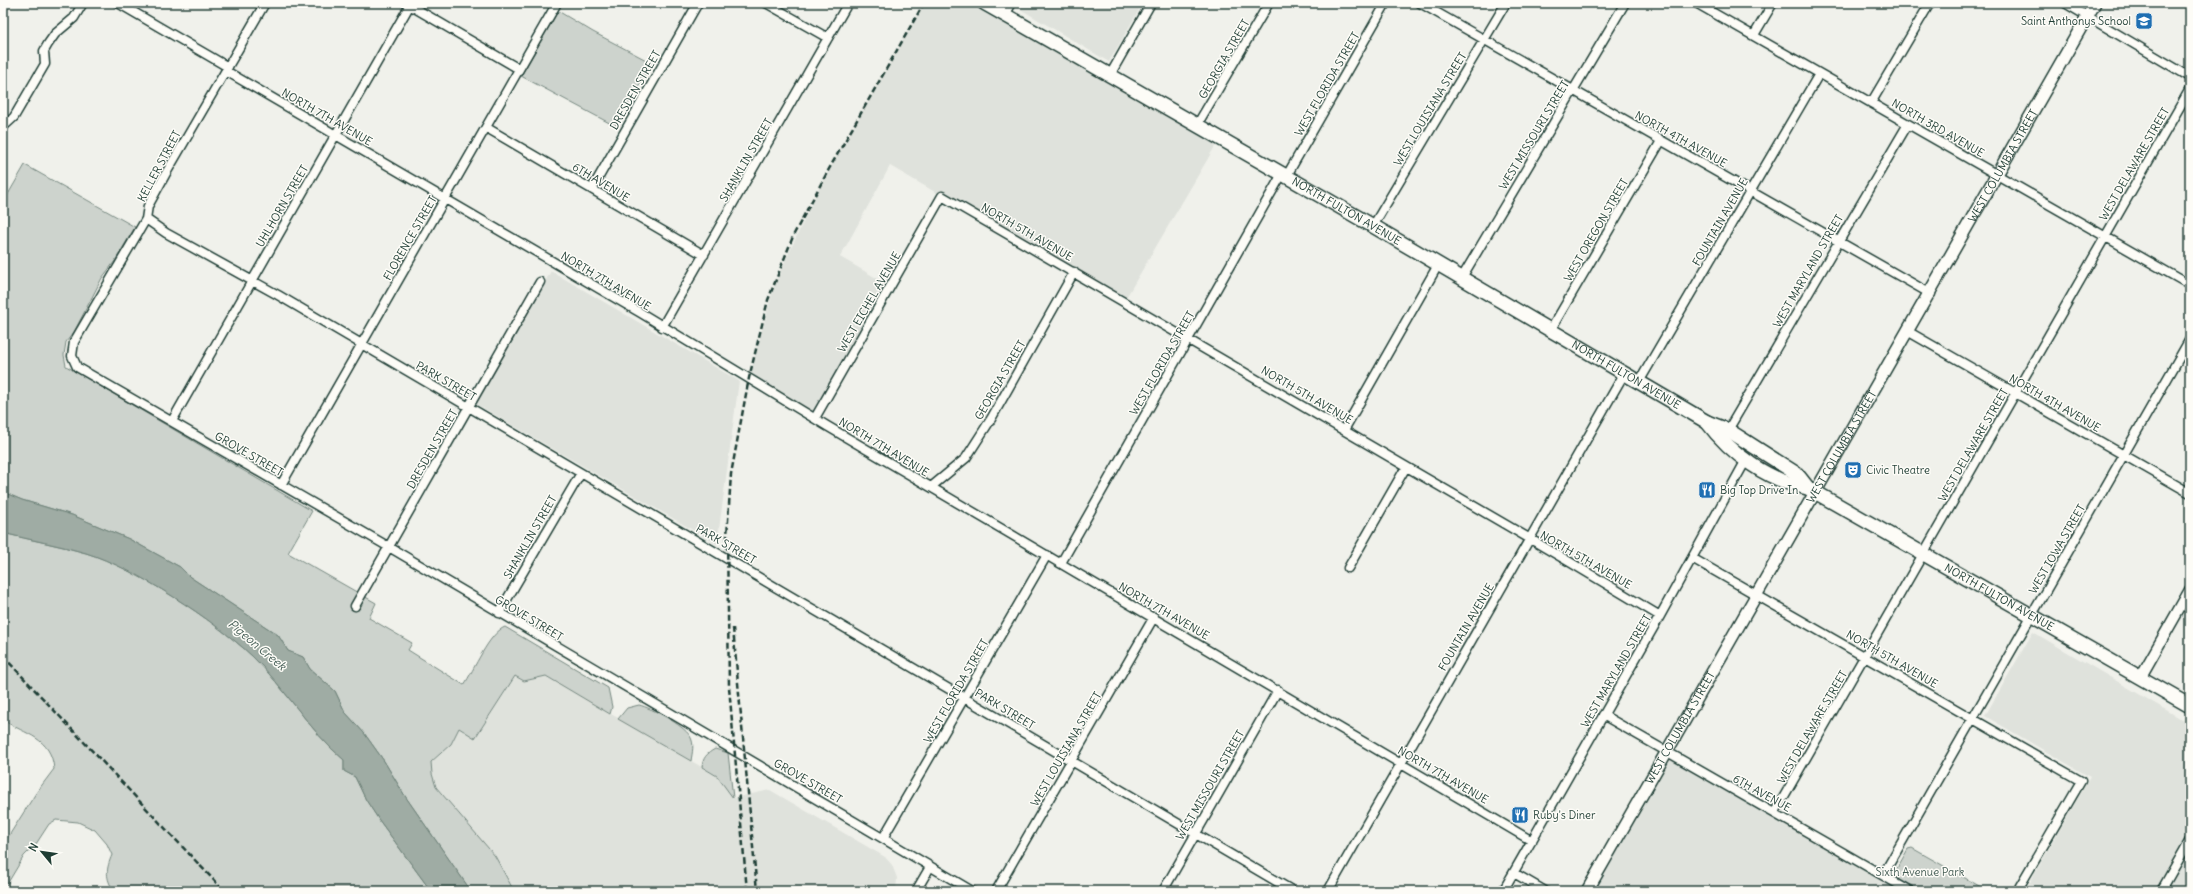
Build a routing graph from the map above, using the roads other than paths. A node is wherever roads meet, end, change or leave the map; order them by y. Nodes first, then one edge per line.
1 (83, 3) edge
2 (118, 3) edge
3 (265, 3) edge
4 (557, 3) edge
5 (698, 3) edge
6 (766, 3) edge
7 (848, 3) edge
8 (984, 3) edge
9 (1012, 3) edge
10 (1151, 3) edge
11 (1270, 3) edge
12 (1386, 3) edge
13 (1420, 3) edge
14 (1506, 3) edge
15 (1625, 3) edge
16 (1696, 3) edge
17 (1773, 3) edge
18 (1930, 3) edge
19 (2065, 3) edge
20 (2095, 3) edge
21 (409, 4) edge
22 (1005, 15) junction
23 (2088, 16) junction
24 (1754, 35) junction
25 (828, 38) junction
26 (1484, 40) junction
27 (227, 69) junction
28 (519, 69) junction
29 (1819, 74) junction
30 (1110, 75) junction
31 (2190, 77) edge
32 (2190, 89) edge
33 (1574, 90) junction
34 (1871, 102) junction
35 (1908, 124) junction
36 (1198, 126) junction
37 (3, 127) edge
38 (487, 128) junction
39 (336, 134) junction
40 (1661, 140) junction
41 (1284, 175) junction
42 (1999, 175) junction
43 (592, 189) junction
44 (1751, 190) junction
45 (942, 196) joint
46 (445, 200) junction
47 (146, 219) junction
48 (1373, 226) junction
49 (2105, 237) junction
50 (1839, 241) junction
51 (704, 255) junction
52 (1438, 265) junction
53 (1074, 272) junction
54 (1461, 279) junction
55 (252, 280) junction
56 (540, 282) dead end
57 (2190, 285) edge
58 (1931, 294) junction
59 (662, 327) junction
60 (1550, 331) junction
61 (1909, 332) junction
62 (1188, 339) junction
63 (2190, 339) edge
64 (361, 344) junction
65 (75, 364) joint
66 (1624, 374) junction
67 (1639, 382) junction
68 (2016, 393) junction
69 (469, 407) junction
70 (815, 418) junction
71 (172, 421) junction
72 (1707, 422) junction
73 (1344, 430) junction
74 (1728, 430) junction
75 (2123, 456) junction
76 (1746, 460) junction
77 (1406, 467) junction
78 (581, 473) junction
79 (281, 485) junction
80 (931, 487) junction
81 (1812, 490) junction
82 (2190, 494) edge
83 (1529, 539) junction
84 (389, 548) junction
85 (1924, 553) junction
86 (1047, 555) junction
87 (1692, 558) junction
88 (1061, 563) junction
89 (1348, 568) dead end
90 (2190, 590) edge
91 (1757, 594) junction
92 (355, 606) dead end
93 (499, 613) junction
94 (1660, 616) junction
95 (2031, 616) junction
96 (1154, 617) junction
97 (1866, 657) junction
98 (2140, 678) junction
99 (1278, 690) junction
100 (965, 698) junction
101 (2190, 706) edge
102 (1603, 715) junction
103 (1972, 718) junction
104 (1668, 752) junction
105 (1071, 761) junction
106 (1401, 763) junction
107 (1775, 812) junction
108 (1195, 833) junction
109 (883, 838) junction
110 (1532, 840) junction
111 (2189, 843) edge
112 (930, 867) junction
113 (1514, 873) junction
114 (1883, 875) junction
115 (916, 891) edge
116 (972, 891) edge
117 (996, 891) edge
118 (1163, 891) edge
119 (1293, 891) edge
120 (1328, 891) edge
121 (1503, 891) edge
122 (1545, 891) edge
123 (1587, 891) edge
124 (1910, 891) edge
125 (2017, 891) edge
126 (2161, 891) edge

1 - 37 street
2 - 27 street, NORTH 7TH AVENUE
3 - 27 street, KELLER STREET
4 - 28 street, FLORENCE STREET
5 - 43 street, DRESDEN STREET
6 - 25 street
7 - 25 street, SHANKLIN STREET
8 - 22 main road, NORTH FULTON AVENUE
9 - 22 street
10 - 30 street
11 - 36 street, GEORGIA STREET
12 - 41 street, WEST FLORIDA STREET
13 - 26 street, NORTH 4TH AVENUE
14 - 26 street, WEST LOUISIANA STREET
15 - 33 street, WEST MISSOURI STREET
16 - 24 street, NORTH 3RD AVENUE
17 - 24 street
18 - 34 street
19 - 23 street
20 - 23 main road, WEST COLUMBIA STREET
21 - 28 street
21 - 39 street, UHLHORN STREET
22 - 30 main road, NORTH FULTON AVENUE
23 - 31 street
23 - 42 main road, WEST COLUMBIA STREET
24 - 29 street, NORTH 3RD AVENUE
25 - 51 street, SHANKLIN STREET
26 - 33 street, NORTH 4TH AVENUE
26 - 48 street, WEST LOUISIANA STREET
27 - 39 street, NORTH 7TH AVENUE
27 - 47 street, KELLER STREET
28 - 38 street, FLORENCE STREET
29 - 34 street, NORTH 3RD AVENUE
29 - 44 street, FOUNTAIN AVENUE
30 - 36 main road, NORTH FULTON AVENUE
32 - 49 street, WEST DELAWARE STREET
33 - 40 street, NORTH 4TH AVENUE
33 - 54 street, WEST MISSOURI STREET
34 - 35 street, NORTH 3RD AVENUE
35 - 42 street, NORTH 3RD AVENUE
35 - 50 street, WEST MARYLAND STREET
36 - 41 main road, NORTH FULTON AVENUE
38 - 43 street, 6TH AVENUE
38 - 46 street, FLORENCE STREET
39 - 46 street, NORTH 7TH AVENUE
39 - 55 street, UHLHORN STREET
40 - 44 street, NORTH 4TH AVENUE
40 - 60 street, WEST OREGON STREET
41 - 48 main road, NORTH FULTON AVENUE
41 - 62 street, WEST FLORIDA STREET
42 - 49 street, NORTH 3RD AVENUE
42 - 58 main road, WEST COLUMBIA STREET
43 - 51 street, 6TH AVENUE
44 - 50 street, NORTH 4TH AVENUE
44 - 67 street, FOUNTAIN AVENUE
45 - 53 street, NORTH 5TH AVENUE
45 - 70 street, WEST EICHEL AVENUE
46 - 59 street, NORTH 7TH AVENUE
46 - 64 street, FLORENCE STREET
47 - 55 street, PARK STREET
47 - 65 street, KELLER STREET
48 - 52 main road, NORTH FULTON AVENUE
49 - 57 street, NORTH 3RD AVENUE
49 - 68 street, WEST DELAWARE STREET
50 - 58 street, NORTH 4TH AVENUE
50 - 74 street, WEST MARYLAND STREET
51 - 59 street, SHANKLIN STREET
52 - 54 main road, NORTH FULTON AVENUE
52 - 73 street
53 - 62 street, NORTH 5TH AVENUE
53 - 80 street, GEORGIA STREET
54 - 60 main road, NORTH FULTON AVENUE
55 - 64 street, PARK STREET
55 - 71 street, UHLHORN STREET
56 - 69 street, DRESDEN STREET
58 - 61 main road, WEST COLUMBIA STREET
59 - 70 street, NORTH 7TH AVENUE
60 - 66 main road, NORTH FULTON AVENUE
61 - 68 street, NORTH 4TH AVENUE
61 - 81 main road, WEST COLUMBIA STREET
62 - 73 street, NORTH 5TH AVENUE
62 - 88 street, WEST FLORIDA STREET
63 - 75 street, WEST IOWA STREET
64 - 69 street, PARK STREET
64 - 79 street, FLORENCE STREET
65 - 71 street, GROVE STREET
66 - 67 main road, NORTH FULTON AVENUE
66 - 83 street, FOUNTAIN AVENUE
67 - 72 main road, NORTH FULTON AVENUE
68 - 75 street, NORTH 4TH AVENUE
68 - 85 street, WEST DELAWARE STREET
69 - 78 street, PARK STREET
69 - 84 street, DRESDEN STREET
70 - 80 street, NORTH 7TH AVENUE
71 - 79 street, GROVE STREET
72 - 74 main road, NORTH FULTON AVENUE
72 - 76 main road, NORTH FULTON AVENUE
73 - 77 street, NORTH 5TH AVENUE
74 - 81 main road, NORTH FULTON AVENUE
75 - 82 street, NORTH 4TH AVENUE
75 - 95 street, WEST IOWA STREET
76 - 81 main road, NORTH FULTON AVENUE
76 - 87 street, WEST MARYLAND STREET
77 - 83 street, NORTH 5TH AVENUE
77 - 89 street
78 - 93 street, SHANKLIN STREET
78 - 100 street, PARK STREET
79 - 84 street, GROVE STREET
80 - 86 street, NORTH 7TH AVENUE
81 - 85 main road, NORTH FULTON AVENUE
81 - 91 main road, WEST COLUMBIA STREET
83 - 94 street, NORTH 5TH AVENUE
83 - 106 street, FOUNTAIN AVENUE
84 - 92 street, DRESDEN STREET
84 - 93 street, GROVE STREET
85 - 95 main road, NORTH FULTON AVENUE
85 - 97 street, WEST DELAWARE STREET
86 - 88 street, NORTH 7TH AVENUE
86 - 100 street, WEST FLORIDA STREET
87 - 91 street, NORTH 5TH AVENUE
87 - 94 street, WEST MARYLAND STREET
88 - 96 street, NORTH 7TH AVENUE
90 - 98 street
91 - 97 street, NORTH 5TH AVENUE
91 - 104 main road, WEST COLUMBIA STREET
93 - 109 street, GROVE STREET
94 - 102 street, WEST MARYLAND STREET
95 - 98 main road, NORTH FULTON AVENUE
95 - 103 street, WEST IOWA STREET
96 - 99 street, NORTH 7TH AVENUE
96 - 105 street, WEST LOUISIANA STREET
97 - 103 street, NORTH 5TH AVENUE
97 - 107 street, WEST DELAWARE STREET
98 - 101 main road, NORTH FULTON AVENUE
99 - 106 street, NORTH 7TH AVENUE
99 - 108 street, WEST MISSOURI STREET
100 - 105 street, PARK STREET
100 - 109 street, WEST FLORIDA STREET
102 - 104 street, 6TH AVENUE
102 - 110 street, WEST MARYLAND STREET
103 - 114 street, WEST IOWA STREET
103 - 125 street, NORTH 5TH AVENUE
104 - 107 street, 6TH AVENUE
104 - 123 main road, WEST COLUMBIA STREET
105 - 108 street, PARK STREET
105 - 117 street, WEST LOUISIANA STREET
106 - 110 street, NORTH 7TH AVENUE
106 - 120 street, FOUNTAIN AVENUE
107 - 114 street, 6TH AVENUE
108 - 118 street, WEST MISSOURI STREET
108 - 119 street, PARK STREET
109 - 112 street, GROVE STREET
110 - 113 street, WEST MARYLAND STREET
111 - 126 street
112 - 115 street
112 - 116 street, GROVE STREET
113 - 121 street, WEST MARYLAND STREET
113 - 122 street
114 - 124 street, 6TH AVENUE

